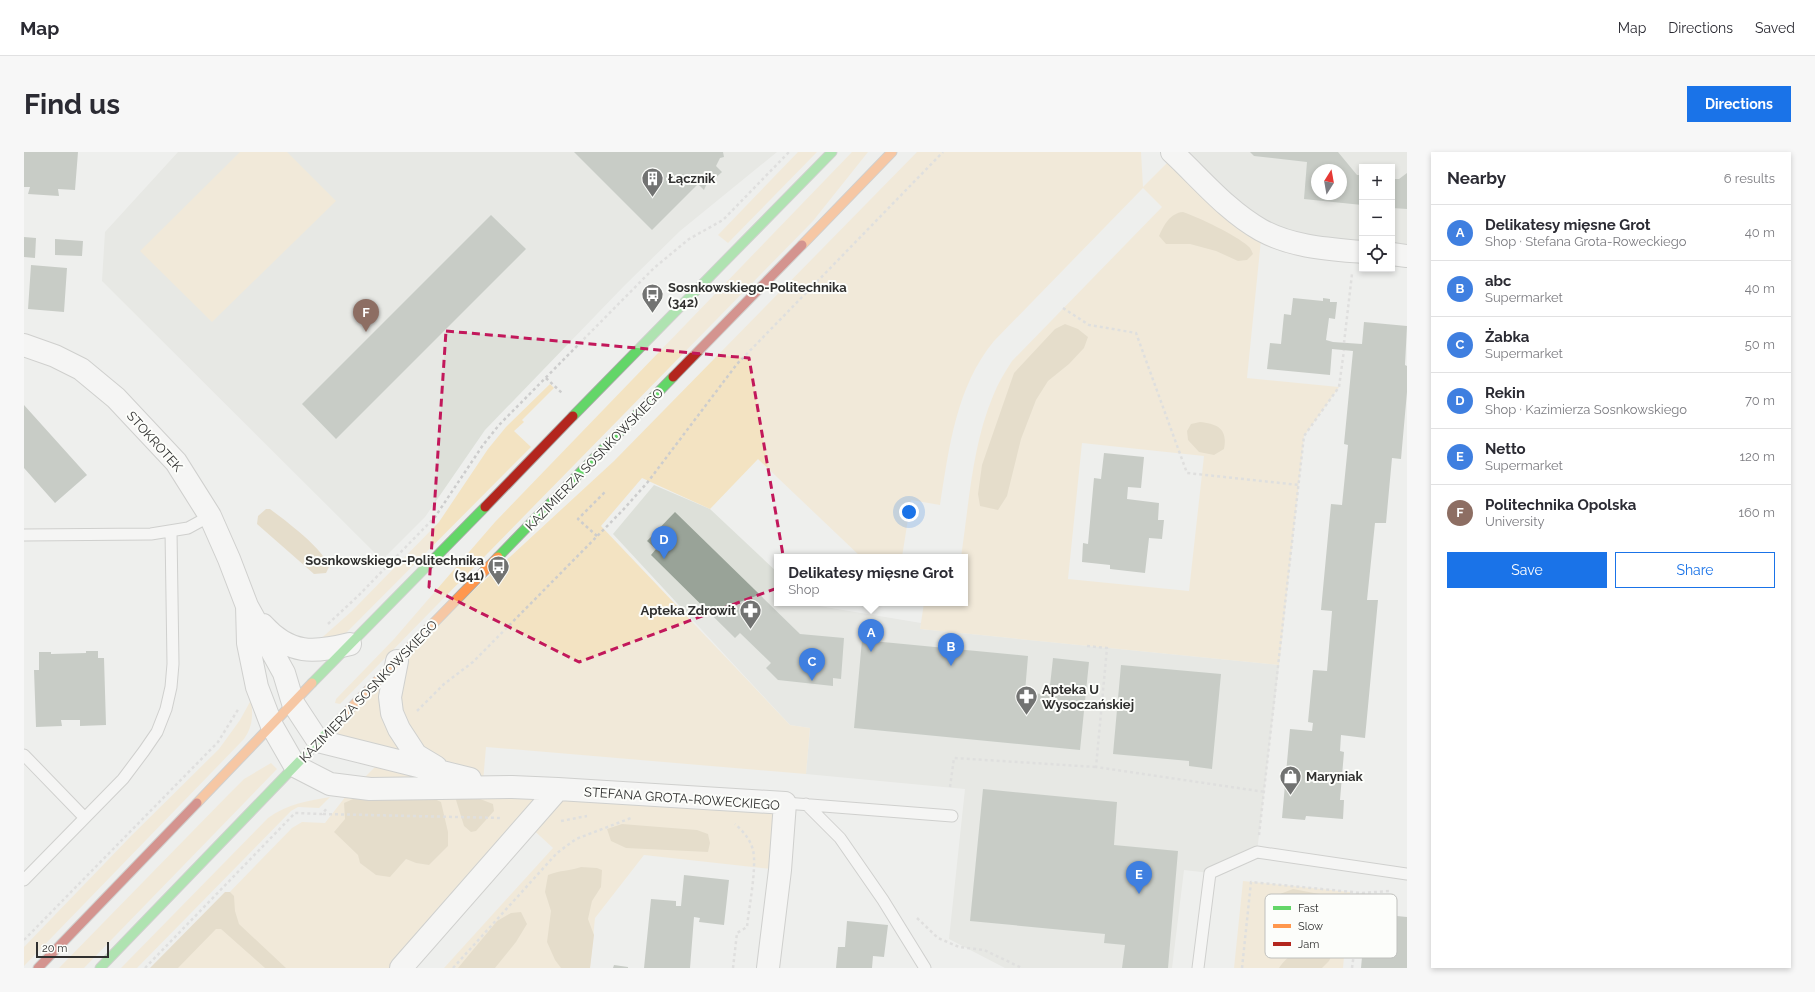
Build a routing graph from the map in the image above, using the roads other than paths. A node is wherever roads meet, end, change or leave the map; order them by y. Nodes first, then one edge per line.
1 (832, 152) edge
2 (892, 152) edge
3 (1172, 152) edge
4 (1358, 252) edge
5 (1395, 254) edge
6 (1407, 256) edge
7 (24, 345) edge
8 (210, 516) junction
9 (171, 531) junction
10 (24, 535) edge
11 (246, 606) junction
12 (350, 644) junction
13 (397, 661) junction
14 (293, 703) junction
15 (272, 726) junction
16 (318, 741) junction
17 (24, 755) edge
18 (295, 766) junction
19 (450, 774) junction
20 (512, 787) junction
21 (558, 789) junction
22 (796, 804) junction
23 (84, 816) junction
24 (952, 816) dead end
25 (1407, 874) edge
26 (24, 880) edge
27 (38, 968) edge
28 (100, 968) edge
29 (401, 968) edge
30 (768, 968) edge
31 (925, 968) edge
32 (1198, 968) edge

1 - 12 street
2 - 13 street, KAZIMIERZA SOSNKOWSKIEGO
3 - 4 street
5 - 6 street
7 - 8 street, STOKROTEK
8 - 9 lane
8 - 11 street, STOKROTEK
9 - 10 lane
9 - 23 lane
11 - 12 street, STOKROTEK
11 - 14 street, STOKROTEK
11 - 15 street, STOKROTEK
12 - 14 street
13 - 16 street, KAZIMIERZA SOSNKOWSKIEGO
13 - 19 street, STEFANA GROTA-ROWECKIEGO
14 - 15 street
14 - 16 street
15 - 18 street, KAZIMIERZA SOSNKOWSKIEGO
15 - 27 street
16 - 18 street, KAZIMIERZA SOSNKOWSKIEGO
16 - 19 street, STEFANA GROTA-ROWECKIEGO
17 - 23 lane
18 - 20 street, STEFANA GROTA-ROWECKIEGO
18 - 28 street, KAZIMIERZA SOSNKOWSKIEGO
19 - 20 street, STEFANA GROTA-ROWECKIEGO
20 - 21 street, STEFANA GROTA-ROWECKIEGO
21 - 22 street, STEFANA GROTA-ROWECKIEGO
21 - 29 street
22 - 24 lane
22 - 30 street, STEFANA GROTA-ROWECKIEGO
22 - 31 lane
23 - 26 lane
25 - 32 lane

